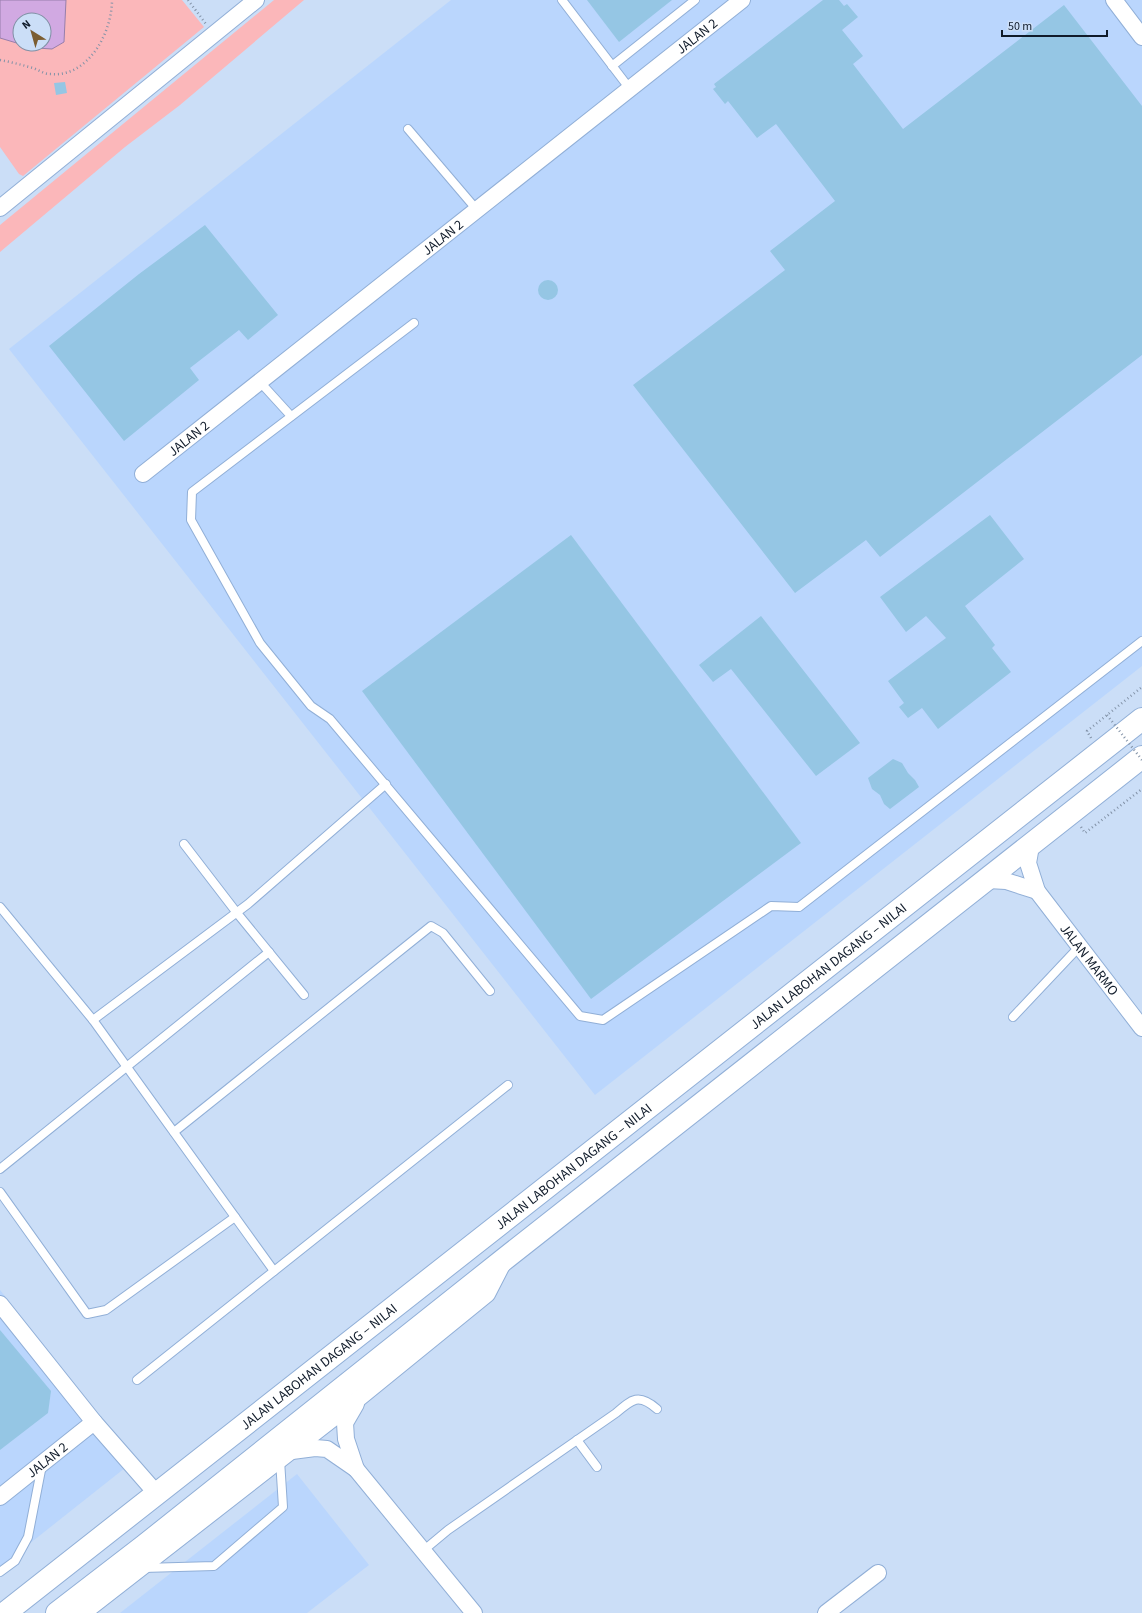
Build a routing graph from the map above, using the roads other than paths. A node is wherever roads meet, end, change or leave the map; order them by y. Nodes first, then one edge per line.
1 (256, 0) edge
2 (562, 0) edge
3 (696, 0) edge
4 (742, 0) edge
5 (1114, 0) edge
6 (1142, 37) edge
7 (612, 66) junction
8 (630, 89) junction
9 (408, 129) dead end
10 (0, 208) edge
11 (477, 210) junction
12 (414, 323) dead end
13 (260, 382) junction
14 (291, 416) junction
15 (144, 474) dead end
16 (1142, 641) edge
17 (1142, 719) edge
18 (1142, 759) edge
19 (386, 784) junction
20 (184, 844) dead end
21 (1031, 846) junction
22 (988, 880) junction
23 (1036, 890) junction
24 (0, 907) edge
25 (237, 912) junction
26 (1079, 947) junction
27 (269, 952) junction
28 (490, 991) dead end
29 (304, 995) dead end
30 (1013, 1017) dead end
31 (93, 1020) junction
32 (1142, 1028) edge
33 (126, 1067) junction
34 (508, 1086) dead end
35 (174, 1132) junction
36 (0, 1169) edge
37 (0, 1192) edge
38 (235, 1217) junction
39 (506, 1257) junction
40 (274, 1271) junction
41 (0, 1304) edge
42 (137, 1380) dead end
43 (358, 1399) junction
44 (657, 1409) dead end
45 (94, 1422) junction
46 (576, 1440) junction
47 (286, 1456) junction
48 (42, 1462) junction
49 (597, 1467) dead end
50 (356, 1469) junction
51 (157, 1494) junction
52 (0, 1497) edge
53 (424, 1550) junction
54 (140, 1568) junction
55 (0, 1572) edge
56 (878, 1573) dead end
57 (5, 1613) edge
58 (57, 1613) edge
59 (83, 1613) edge
60 (474, 1613) edge
61 (826, 1613) edge

1 - 10 street
2 - 7 lane
3 - 7 lane
4 - 8 street, JALAN 2
5 - 6 street
7 - 8 lane
8 - 11 street, JALAN 2
9 - 11 lane
11 - 13 street, JALAN 2
12 - 14 lane
13 - 14 lane
13 - 15 street, JALAN 2
14 - 19 lane
16 - 19 lane
17 - 51 main road, JALAN LABOHAN DAGANG ‒ NILAI
18 - 21 main road
19 - 25 lane
20 - 25 lane
21 - 22 main road
21 - 23 street
22 - 23 street
22 - 39 main road
23 - 26 street, JALAN MARMO
24 - 31 lane
25 - 27 lane
25 - 31 lane
26 - 30 lane
26 - 32 street, JALAN MARMO
27 - 29 lane
27 - 33 lane
28 - 35 lane
31 - 33 lane
33 - 35 lane
33 - 36 lane
34 - 40 lane
35 - 38 lane
37 - 38 lane
38 - 40 lane
39 - 43 street
39 - 58 main road
40 - 42 lane
41 - 45 street
43 - 47 street
43 - 50 street
44 - 46 lane
45 - 48 street, JALAN 2
45 - 51 street
46 - 49 lane
46 - 53 lane
47 - 50 street
47 - 54 street
47 - 54 lane
48 - 52 street, JALAN 2
48 - 55 lane
50 - 53 street
51 - 57 main road, JALAN LABOHAN DAGANG ‒ NILAI
53 - 60 street
54 - 59 street
56 - 61 street

